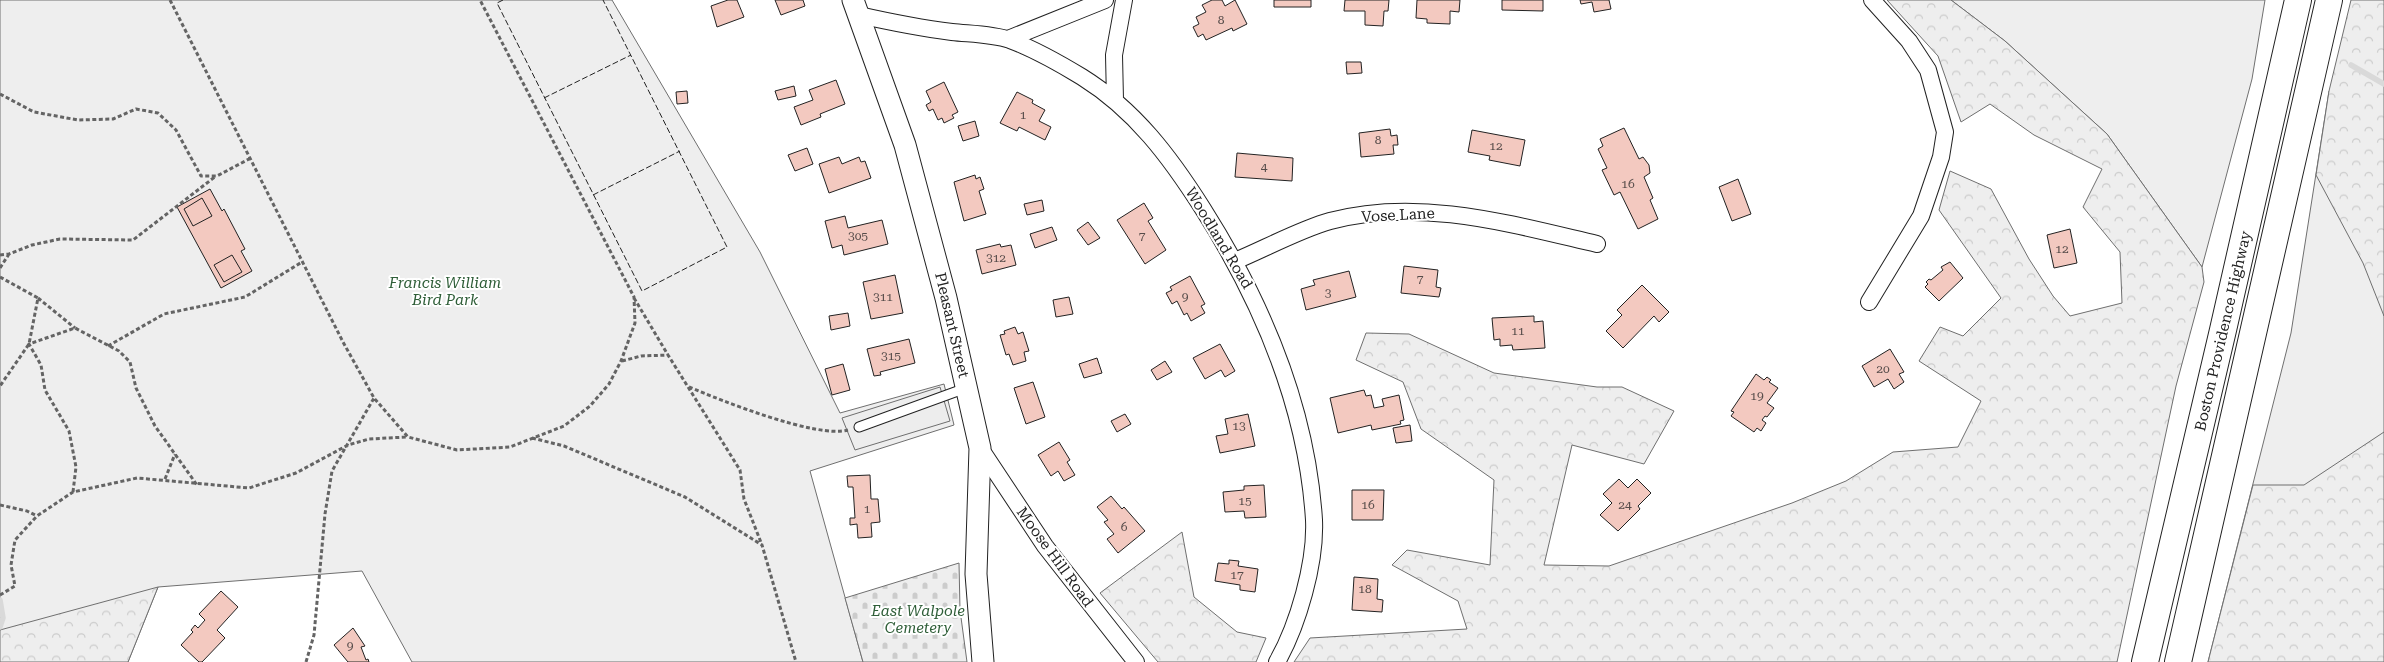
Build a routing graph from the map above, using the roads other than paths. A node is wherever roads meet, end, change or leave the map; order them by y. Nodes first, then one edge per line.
1 (1105, 0) edge
2 (1124, 0) edge
3 (1872, 0) edge
4 (2298, 0) edge
5 (2329, 0) edge
6 (856, 7) edge
7 (1008, 39) junction
8 (1115, 100) junction
9 (1597, 244) dead end
10 (1235, 261) junction
11 (1869, 302) dead end
12 (966, 388) junction
13 (859, 427) road end
14 (980, 448) junction
15 (983, 662) edge
16 (1136, 662) edge
17 (1277, 662) edge
18 (2145, 662) edge
19 (2178, 662) edge

1 - 7 street
2 - 8 street
3 - 11 street
4 - 18 main road, Boston Providence Highway
5 - 19 main road, Boston Providence Highway
6 - 7 street, Woodland Road
6 - 12 street, Pleasant Street
7 - 8 street, Woodland Road
8 - 10 street, Woodland Road
9 - 10 street, Vose Lane
10 - 17 street, Woodland Road
12 - 13 lane
12 - 14 street, Pleasant Street
14 - 15 street, Pleasant Street
14 - 16 street, Moose Hill Road

